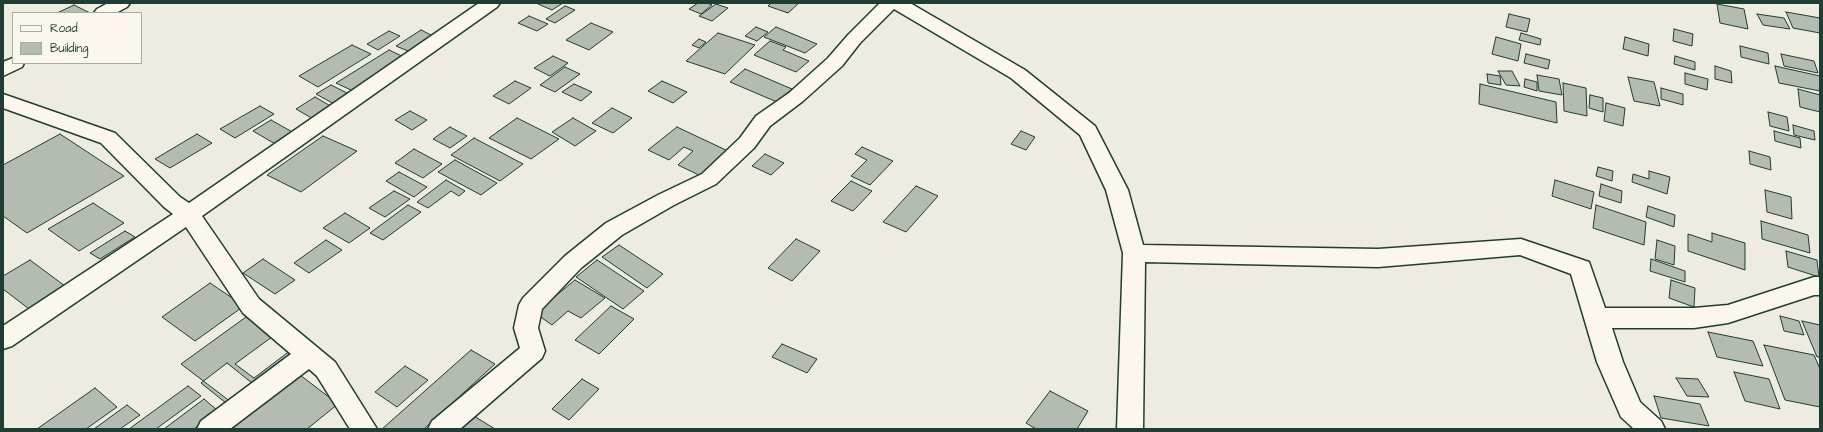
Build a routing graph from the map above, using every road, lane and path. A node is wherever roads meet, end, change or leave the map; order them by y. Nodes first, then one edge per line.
1 (120, 3) edge
2 (491, 3) edge
3 (890, 3) edge
4 (897, 3) edge
5 (105, 12) edge
6 (13, 64) edge
7 (3, 70) edge
8 (3, 100) edge
9 (189, 214) junction
10 (1134, 252) junction
11 (1820, 286) edge
12 (1597, 318) junction
13 (3, 339) edge
14 (309, 355) junction
15 (210, 429) edge
16 (364, 429) edge
17 (441, 429) edge
18 (1130, 429) edge
19 (1652, 429) edge

1 - 5 street
2 - 9 street
3 - 17 street
4 - 10 street
6 - 7 street
8 - 9 street
9 - 13 street
9 - 14 street
10 - 12 street
10 - 18 street
11 - 12 street
12 - 19 street
14 - 15 street
14 - 16 street

